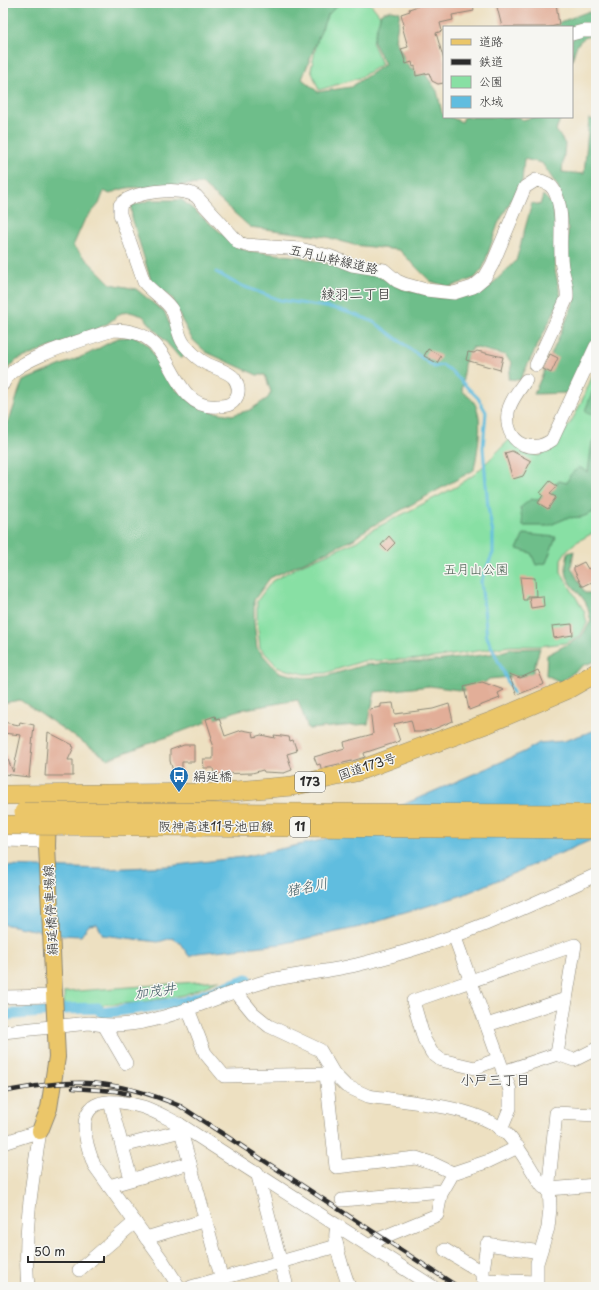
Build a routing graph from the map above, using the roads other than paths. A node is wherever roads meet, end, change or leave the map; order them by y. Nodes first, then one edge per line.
1 (596, 31) edge
2 (573, 34) edge
3 (596, 346) edge
4 (3, 384) edge
5 (596, 673) edge
6 (49, 794) junction
7 (3, 795) edge
8 (3, 812) edge
9 (596, 814) edge
10 (3, 825) edge
11 (596, 829) edge
12 (3, 840) edge
13 (44, 843) junction
14 (596, 875) edge
15 (454, 935) junction
16 (470, 980) junction
17 (235, 991) junction
18 (3, 997) edge
19 (566, 999) junction
20 (54, 1003) junction
21 (188, 1009) junction
22 (104, 1025) junction
23 (487, 1025) junction
24 (55, 1027) junction
25 (3, 1032) edge
26 (596, 1049) edge
27 (557, 1054) junction
28 (498, 1059) junction
29 (126, 1063) dead end
30 (503, 1072) junction
31 (330, 1074) junction
32 (110, 1102) junction
33 (596, 1115) edge
34 (180, 1127) junction
35 (501, 1130) junction
36 (40, 1131) junction
37 (3, 1143) edge
38 (123, 1146) junction
39 (518, 1147) junction
40 (190, 1163) junction
41 (256, 1172) junction
42 (453, 1173) junction
43 (131, 1179) junction
44 (596, 1185) edge
45 (109, 1186) junction
46 (549, 1189) junction
47 (442, 1191) junction
48 (342, 1200) dead end
49 (206, 1220) junction
50 (135, 1222) junction
51 (338, 1226) junction
52 (146, 1238) junction
53 (337, 1246) junction
54 (370, 1246) junction
55 (445, 1250) dead end
56 (540, 1252) junction
57 (280, 1262) junction
58 (79, 1270) dead end
59 (483, 1273) junction
60 (416, 1282) edge
61 (223, 1283) edge
62 (536, 1285) edge
63 (28, 1287) edge
64 (179, 1287) edge
65 (191, 1287) edge
66 (287, 1287) edge
67 (349, 1287) edge
68 (433, 1287) edge

1 - 2 street
3 - 4 street, 五月山幹線道路
5 - 6 highway, 国道173号 / 173
6 - 7 highway, 国道173号 / 173
6 - 13 main road, 絹延橋停車場線
8 - 9 highway, 阪神高速11号池田線 / 11, bridge
10 - 11 highway, 阪神高速11号池田線 / 11, bridge
12 - 13 street
13 - 20 main road, 絹延橋停車場線
14 - 15 street
15 - 16 street
15 - 17 street
16 - 19 street
16 - 23 street
16 - 28 street
17 - 21 street
17 - 31 street
18 - 20 street
19 - 23 street
19 - 27 street
20 - 24 main road, 絹延橋停車場線
21 - 22 street
21 - 31 street
22 - 24 street
22 - 29 street
23 - 28 street
24 - 25 street
24 - 36 main road, 絹延橋停車場線
26 - 27 street
27 - 30 street
28 - 30 street
30 - 35 street
31 - 35 street
31 - 42 street
32 - 34 street
32 - 38 street
32 - 45 street
33 - 46 street
34 - 38 street
34 - 40 street
34 - 41 street
35 - 39 street
36 - 37 street
36 - 63 street
38 - 43 street
39 - 42 street
39 - 46 street
40 - 43 street
40 - 49 street
41 - 51 street
41 - 57 street
42 - 47 street
43 - 45 street
44 - 46 street
45 - 50 street
46 - 56 street
47 - 48 street
47 - 54 street
49 - 52 street
49 - 61 street
50 - 52 street
50 - 58 street
51 - 53 street
51 - 54 street
52 - 64 street
53 - 57 street
53 - 67 street
54 - 60 street
55 - 59 street
56 - 59 street
56 - 62 street
57 - 61 street
57 - 66 street
59 - 62 street
60 - 68 street
61 - 65 street

